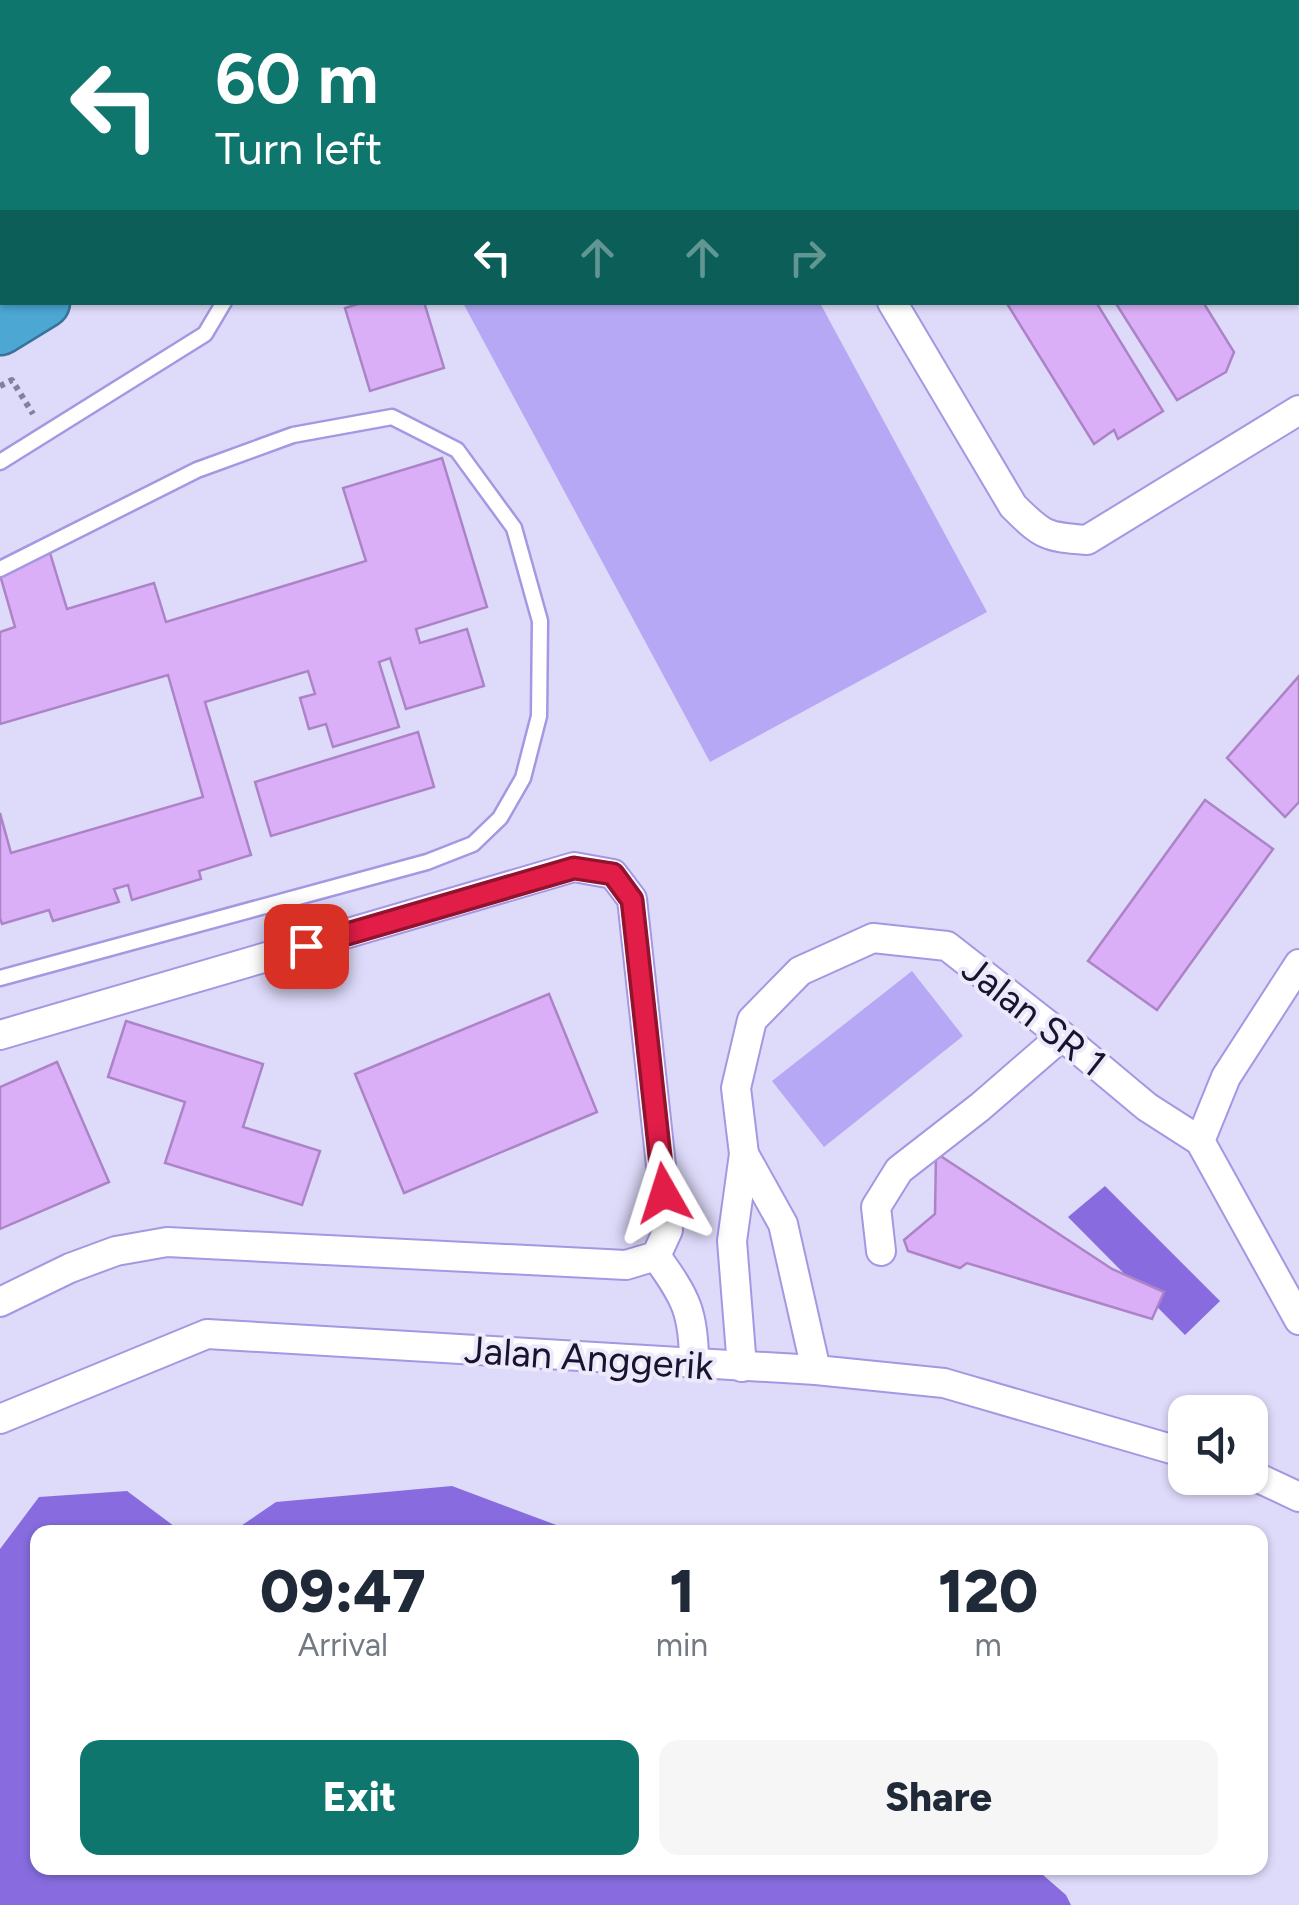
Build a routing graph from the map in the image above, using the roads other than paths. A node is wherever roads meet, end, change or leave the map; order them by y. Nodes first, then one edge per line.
1 (39, 305) edge
2 (222, 305) edge
3 (894, 305) edge
4 (0, 329) edge
5 (1299, 410) edge
6 (0, 462) edge
7 (0, 569) edge
8 (1299, 964) edge
9 (0, 978) edge
10 (0, 1034) edge
11 (1062, 1036) junction
12 (1200, 1141) junction
13 (744, 1154) junction
14 (881, 1251) dead end
15 (656, 1256) junction
16 (0, 1302) edge
17 (1299, 1320) edge
18 (694, 1364) junction
19 (742, 1367) junction
20 (816, 1370) junction
21 (0, 1419) edge
22 (1168, 1448) edge
23 (1268, 1482) edge
24 (1299, 1497) edge

1 - 4 highway
2 - 6 lane
3 - 5 street
7 - 9 lane
8 - 12 street
10 - 15 street
11 - 12 street, Jalan SR 1
11 - 13 street, Jalan SR 1
11 - 14 street
12 - 17 street
13 - 19 street
13 - 20 street
15 - 16 street
15 - 18 street
18 - 19 street, Jalan Anggerik
18 - 21 street, Jalan Anggerik
19 - 20 street, Jalan Anggerik
20 - 22 street, Jalan Anggerik
23 - 24 street

